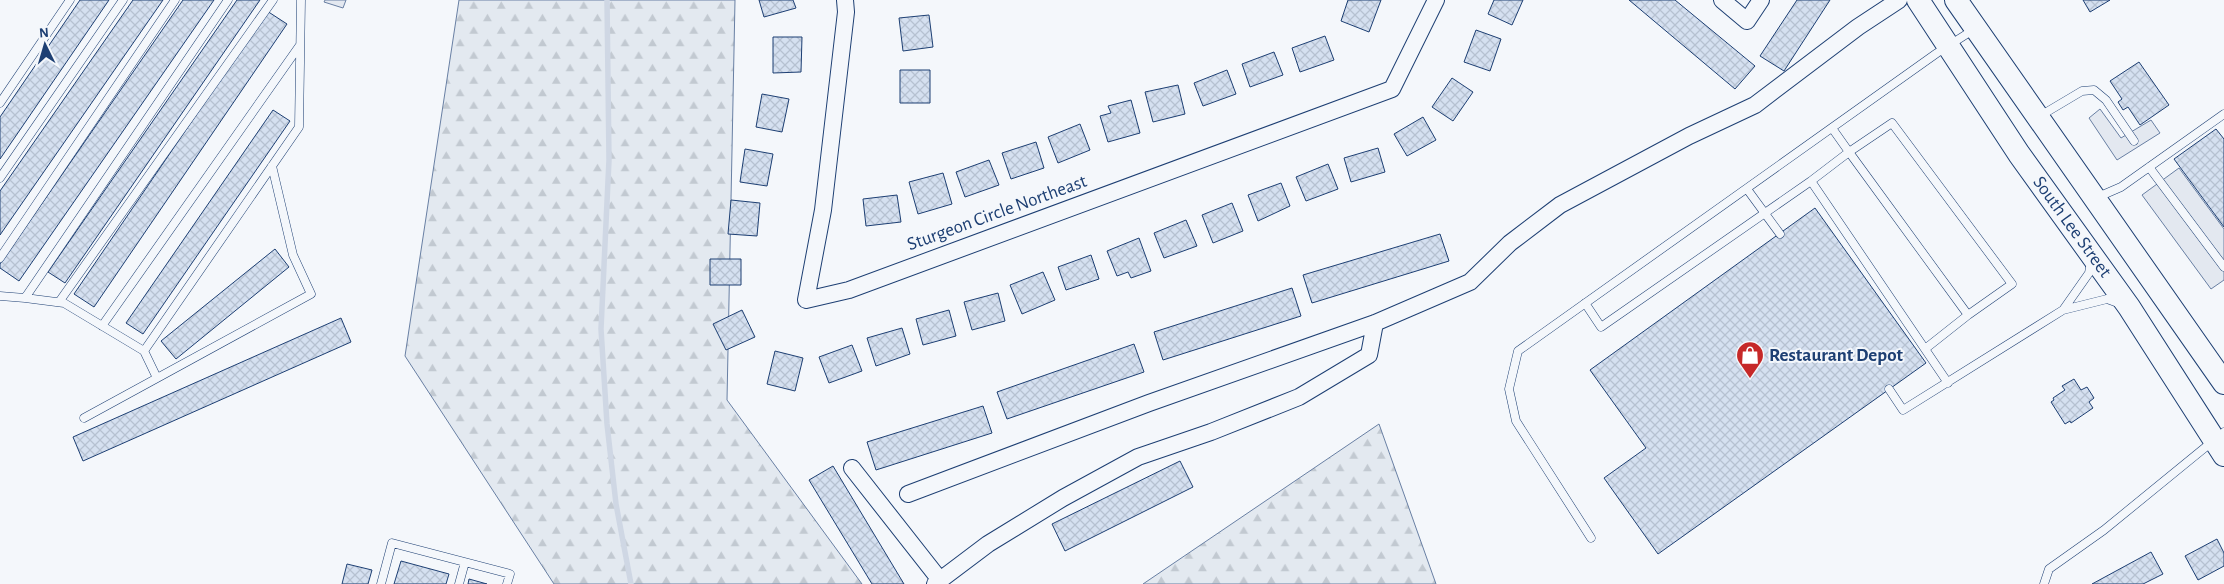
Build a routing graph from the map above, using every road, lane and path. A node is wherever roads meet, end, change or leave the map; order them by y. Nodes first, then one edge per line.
1 (70, 0) edge
2 (123, 0) edge
3 (175, 0) edge
4 (228, 0) edge
5 (273, 0) edge
6 (301, 0) edge
7 (845, 0) edge
8 (1436, 0) edge
9 (1722, 0) edge
10 (1761, 0) edge
11 (1899, 0) edge
12 (1918, 0) edge
13 (1956, 0) edge
14 (1975, 28) junction
15 (300, 44) junction
16 (1948, 45) junction
17 (0, 103) edge
18 (2224, 114) edge
19 (2038, 117) junction
20 (1832, 128) junction
21 (2134, 142) dead end
22 (1849, 152) junction
23 (272, 166) junction
24 (2149, 167) junction
25 (0, 178) edge
26 (1810, 181) junction
27 (1747, 189) junction
28 (2096, 198) junction
29 (1764, 213) junction
30 (1780, 234) dead end
31 (2092, 255) junction
32 (0, 258) edge
33 (2224, 268) edge
34 (0, 296) edge
35 (25, 298) junction
36 (59, 302) junction
37 (1585, 304) junction
38 (2129, 306) junction
39 (2063, 310) junction
40 (1968, 315) junction
41 (1375, 323) junction
42 (102, 326) junction
43 (1925, 349) junction
44 (144, 351) junction
45 (157, 378) junction
46 (1948, 383) junction
47 (2224, 383) edge
48 (1889, 389) dead end
49 (84, 418) dead end
50 (2221, 442) edge
51 (852, 468) dead end
52 (908, 494) dead end
53 (1591, 538) dead end
54 (466, 562) junction
55 (938, 582) edge
56 (381, 584) edge
57 (460, 584) edge
58 (507, 584) edge
59 (2044, 584) edge

1 - 17 lane
2 - 25 lane
3 - 32 lane
4 - 35 lane
5 - 36 lane
6 - 15 lane
7 - 8 street, Sturgeon Circle Northeast
9 - 10 street
11 - 41 street
12 - 16 main road, South Lee Street
13 - 14 main road, South Lee Street
14 - 16 lane
14 - 19 main road, South Lee Street
15 - 23 lane
15 - 42 lane
16 - 20 lane
16 - 31 main road, South Lee Street
18 - 24 lane
19 - 21 lane
19 - 28 main road, South Lee Street
20 - 22 lane
20 - 27 lane
22 - 26 lane
22 - 40 lane
22 - 40 lane
23 - 44 lane
23 - 45 lane
24 - 28 lane
24 - 33 lane
26 - 29 lane
26 - 43 lane
27 - 29 lane
27 - 37 lane
28 - 47 main road, South Lee Street
29 - 30 lane
29 - 37 lane
31 - 38 main road, South Lee Street
31 - 39 lane
34 - 35 lane
35 - 36 lane
36 - 42 lane
37 - 53 lane
38 - 39 lane
38 - 50 main road, South Lee Street
39 - 46 lane
40 - 43 lane
41 - 52 street
41 - 55 street
42 - 44 lane
43 - 46 lane
44 - 45 lane
45 - 49 lane
46 - 48 lane
50 - 59 lane
51 - 55 street
54 - 56 lane
54 - 57 lane
54 - 58 lane

